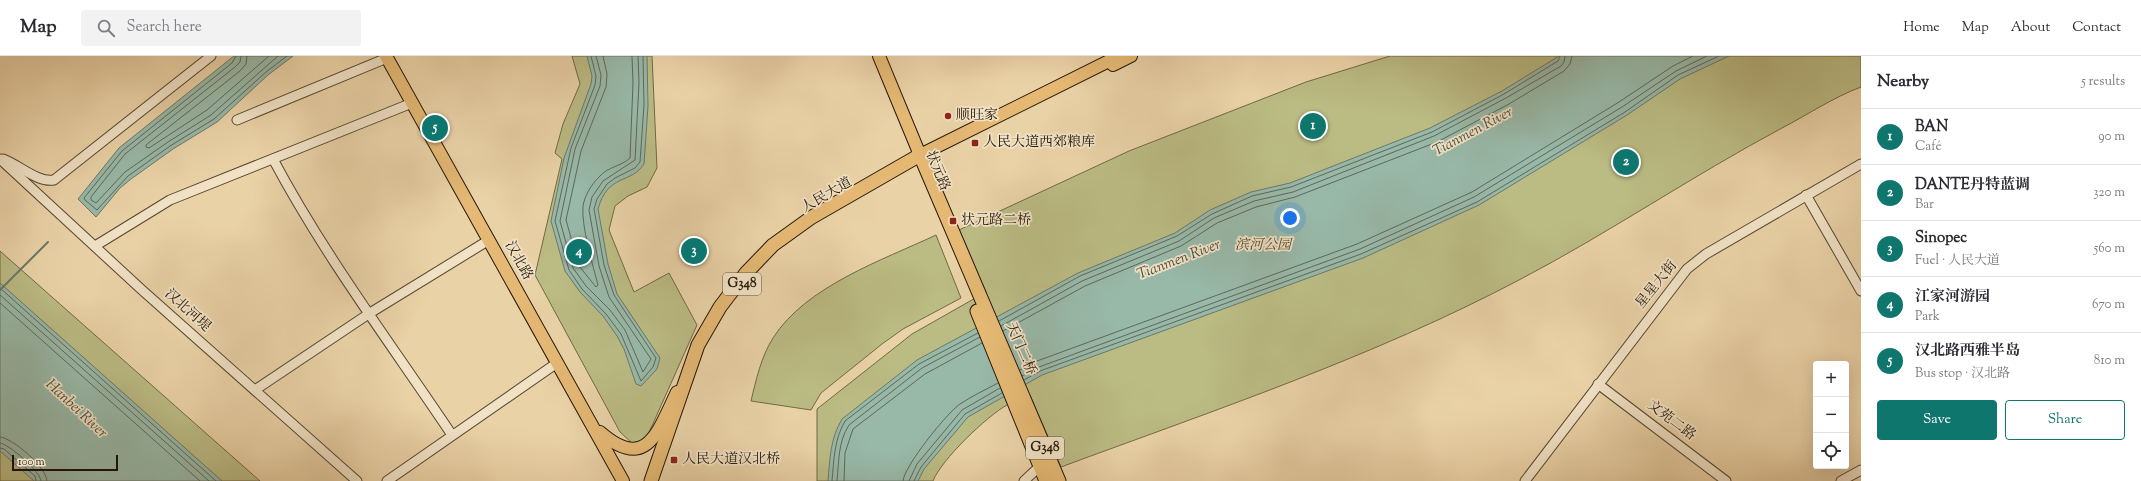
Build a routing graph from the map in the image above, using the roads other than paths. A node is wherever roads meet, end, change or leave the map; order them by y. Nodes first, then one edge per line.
1 (211, 56) edge
2 (872, 56) edge
3 (879, 56) edge
4 (1119, 56) edge
5 (1131, 56) edge
6 (387, 57) edge
7 (412, 103) junction
8 (237, 120) dead end
9 (0, 159) edge
10 (273, 159) junction
11 (919, 160) junction
12 (1861, 164) edge
13 (1806, 195) junction
14 (489, 240) junction
15 (95, 246) junction
16 (1861, 291) edge
17 (976, 297) joint
18 (370, 313) junction
19 (557, 363) junction
20 (690, 364) junction
21 (1598, 384) junction
22 (255, 390) junction
23 (595, 429) junction
24 (452, 435) junction
25 (1861, 470) edge
26 (1051, 477) edge
27 (357, 481) edge
28 (387, 481) edge
29 (623, 481) edge
30 (651, 481) edge
31 (660, 481) edge
32 (1024, 481) edge
33 (1525, 481) edge
34 (1726, 481) edge
35 (1841, 481) edge

1 - 9 street
2 - 11 main road, 状元路
3 - 11 main road, 状元路
4 - 11 main road, 人民大道
5 - 11 main road, 人民大道
6 - 7 main road, 汉北路
6 - 8 street
7 - 10 street
7 - 14 main road, 汉北路
9 - 15 street, 汉北河堤
10 - 15 street
10 - 18 street
11 - 17 highway, 状元路 / G348
11 - 20 highway, 人民大道 / G348
11 - 31 highway, 人民大道 / G348
12 - 13 street, 星星大街
13 - 16 street
13 - 21 street, 星星大街
14 - 18 street
14 - 19 main road, 汉北路
15 - 22 street, 汉北河堤
17 - 26 highway, 天门二桥 / G348
18 - 22 street
18 - 24 street
19 - 23 main road, 汉北路
19 - 24 street
20 - 23 main road
20 - 30 highway, 人民大道 / G348
21 - 33 street, 星星大街
21 - 34 street, 文苑二路
22 - 27 street, 汉北河堤
23 - 29 main road, 汉北路
24 - 28 street
25 - 35 street
26 - 32 street

